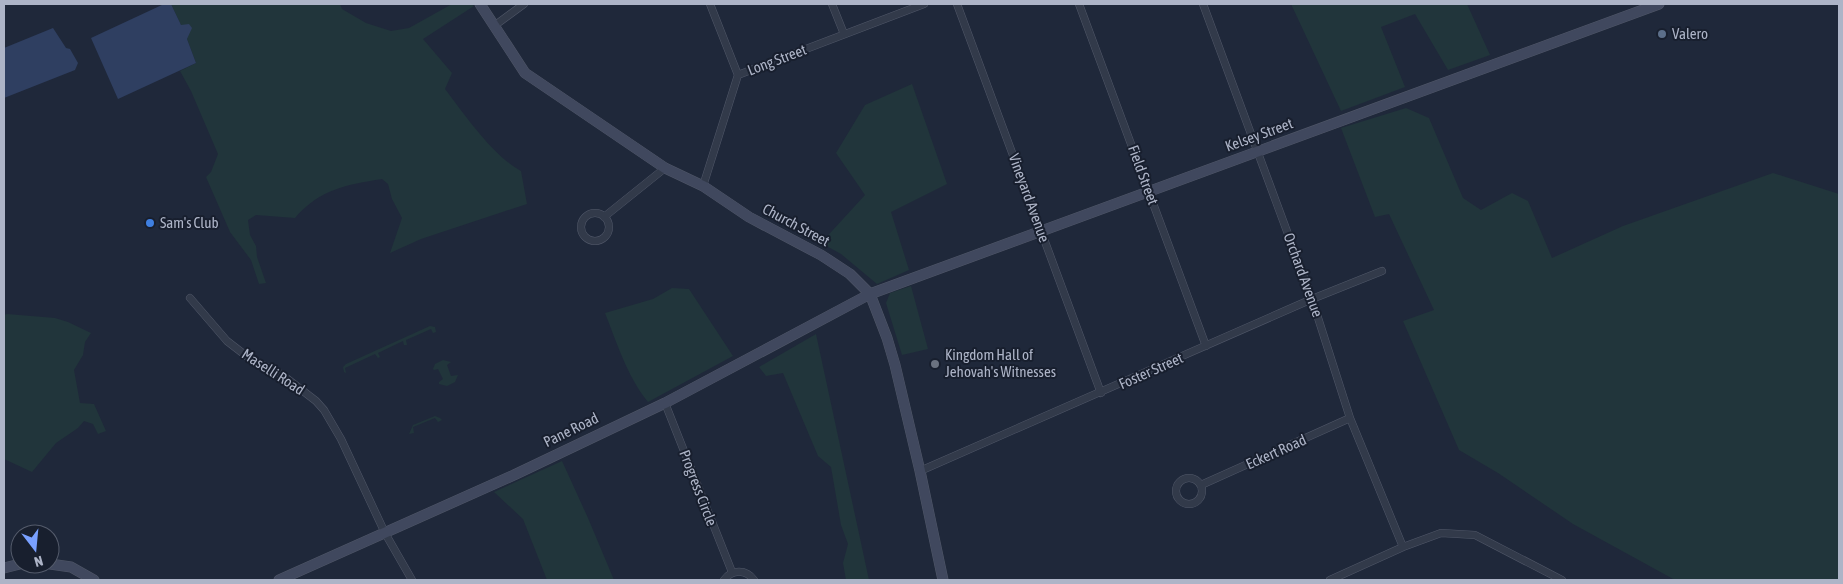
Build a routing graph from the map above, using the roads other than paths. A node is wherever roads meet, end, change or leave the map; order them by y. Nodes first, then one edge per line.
1 (480, 4) edge
2 (524, 4) edge
3 (710, 4) edge
4 (832, 4) edge
5 (924, 4) edge
6 (957, 4) edge
7 (1080, 4) edge
8 (1203, 4) edge
9 (1659, 4) edge
10 (494, 26) junction
11 (844, 34) junction
12 (738, 75) junction
13 (1258, 152) junction
14 (665, 168) junction
15 (703, 186) junction
16 (1149, 191) junction
17 (604, 217) junction
18 (1040, 230) junction
19 (1382, 270) dead end
20 (870, 294) junction
21 (190, 298) dead end
22 (1312, 298) junction
23 (1206, 346) junction
24 (1101, 393) junction
25 (665, 403) junction
26 (1350, 418) junction
27 (920, 471) junction
28 (1201, 486) dead end
29 (385, 533) junction
30 (1403, 547) junction
31 (60, 565) edge
32 (732, 572) junction
33 (1557, 579) edge
34 (94, 580) edge
35 (279, 580) edge
36 (412, 580) edge
37 (724, 580) edge
38 (754, 580) edge
39 (943, 580) edge
40 (1330, 580) edge

1 - 10 street, Church Street
2 - 10 street
3 - 12 street
4 - 11 street
5 - 11 street, Long Street
6 - 18 street, Vineyard Avenue
7 - 16 street, Field Street
8 - 13 street, Orchard Avenue
9 - 13 street, Kelsey Street
10 - 14 street, Church Street
11 - 12 street, Long Street
12 - 15 street, Long Street
13 - 16 street, Kelsey Street
13 - 22 street, Orchard Avenue
14 - 15 street, Church Street
14 - 17 street
15 - 20 street, Church Street
16 - 18 street, Kelsey Street
16 - 23 street, Field Street
17 - 17 street
18 - 20 street, Kelsey Street
18 - 24 street, Vineyard Avenue
19 - 22 street, Foster Street
20 - 25 street, Pane Road
20 - 27 street, Church Street
21 - 29 street, Maselli Road
22 - 23 street, Foster Street
22 - 26 street, Orchard Avenue
23 - 24 street, Foster Street
24 - 27 street, Foster Street
25 - 29 street, Pane Road
25 - 32 street, Progress Circle
26 - 28 street, Eckert Road
26 - 30 street, Orchard Avenue
27 - 39 street, Church Street
29 - 35 street, Pane Road
29 - 36 street, Maselli Road
30 - 33 street
30 - 40 street
31 - 34 street
32 - 37 street
32 - 38 street

